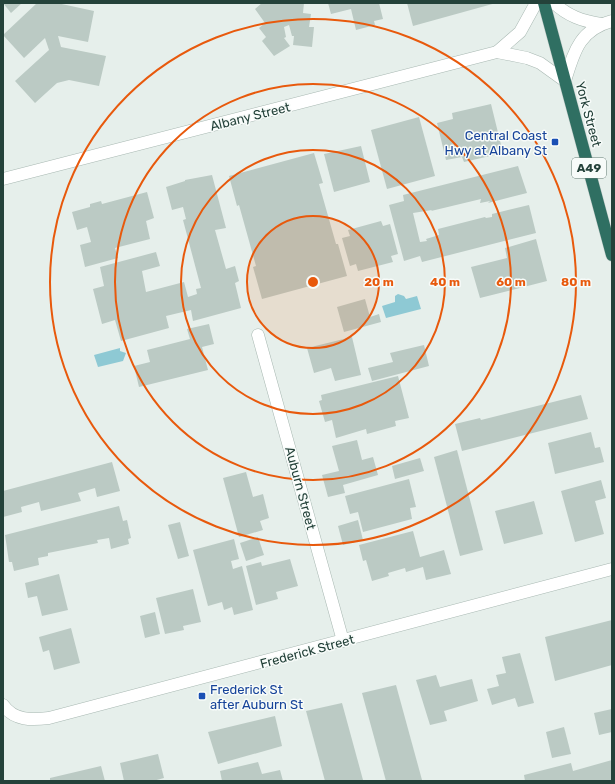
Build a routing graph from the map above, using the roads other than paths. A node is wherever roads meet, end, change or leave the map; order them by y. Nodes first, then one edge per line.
1 (536, 3) edge
2 (544, 3) edge
3 (554, 3) edge
4 (606, 23) edge
5 (497, 52) junction
6 (565, 81) junction
7 (3, 179) edge
8 (612, 255) edge
9 (258, 335) dead end
10 (612, 569) edge
11 (343, 641) junction
12 (4, 710) edge

1 - 5 street
2 - 6 highway, York Street / A49
3 - 4 street
4 - 6 street
5 - 6 street
5 - 7 street, Albany Street
6 - 8 highway, York Street / A49
9 - 11 street, Auburn Street
10 - 11 street, Frederick Street
11 - 12 street, Frederick Street

